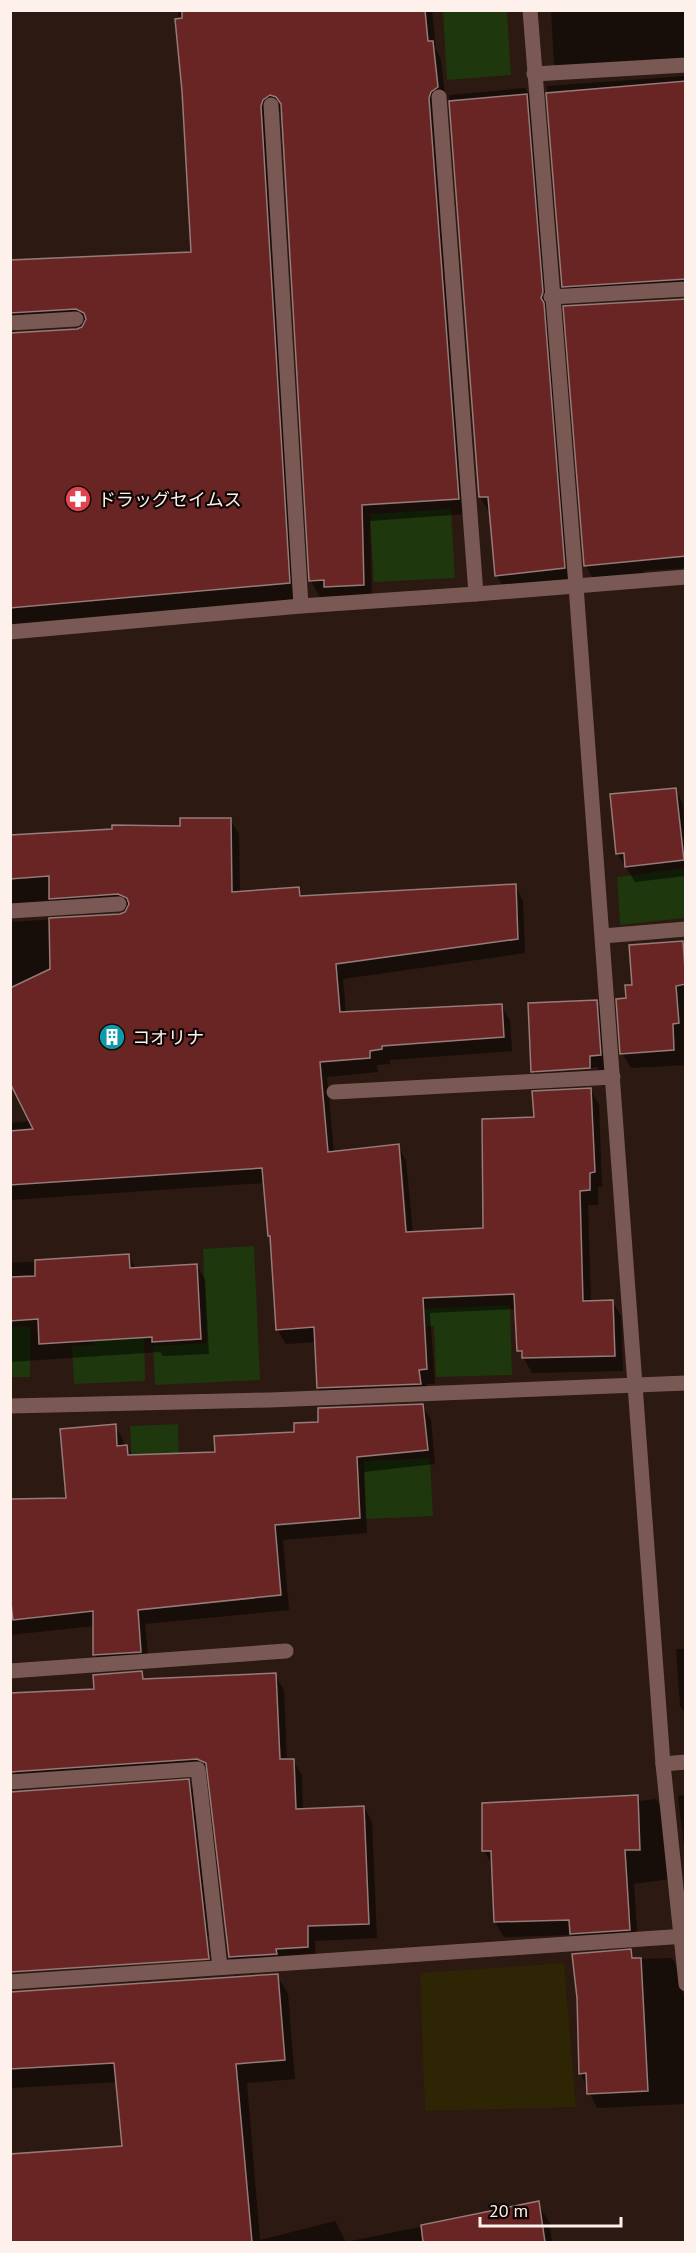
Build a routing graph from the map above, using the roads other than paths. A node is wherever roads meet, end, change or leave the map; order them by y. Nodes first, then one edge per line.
1 (530, 10) edge
2 (686, 64) edge
3 (534, 74) junction
4 (439, 97) dead end
5 (271, 105) dead end
6 (686, 289) edge
7 (551, 297) junction
8 (76, 319) dead end
9 (10, 323) edge
10 (686, 577) edge
11 (576, 586) junction
12 (476, 594) junction
13 (301, 606) junction
14 (10, 632) edge
15 (119, 904) dead end
16 (10, 911) edge
17 (686, 929) edge
18 (603, 936) junction
19 (613, 1077) junction
20 (334, 1092) dead end
21 (686, 1383) edge
22 (635, 1385) junction
23 (10, 1406) edge
24 (286, 1651) dead end
25 (10, 1671) edge
26 (686, 1762) edge
27 (663, 1764) junction
28 (10, 1782) edge
29 (684, 1936) edge
30 (220, 1967) junction
31 (10, 1982) edge
32 (686, 1984) edge

1 - 3 street
2 - 3 street
3 - 7 street
4 - 12 street
5 - 13 street
6 - 7 street
7 - 11 street
8 - 9 street
10 - 11 street
11 - 12 street
11 - 18 street
12 - 13 street
13 - 14 street
15 - 16 street
17 - 18 street
18 - 19 street
19 - 20 street
19 - 22 street
21 - 22 street
22 - 23 street
22 - 27 street
24 - 25 street
26 - 27 street
27 - 29 street
28 - 30 street
29 - 30 street
29 - 32 street
30 - 31 street

